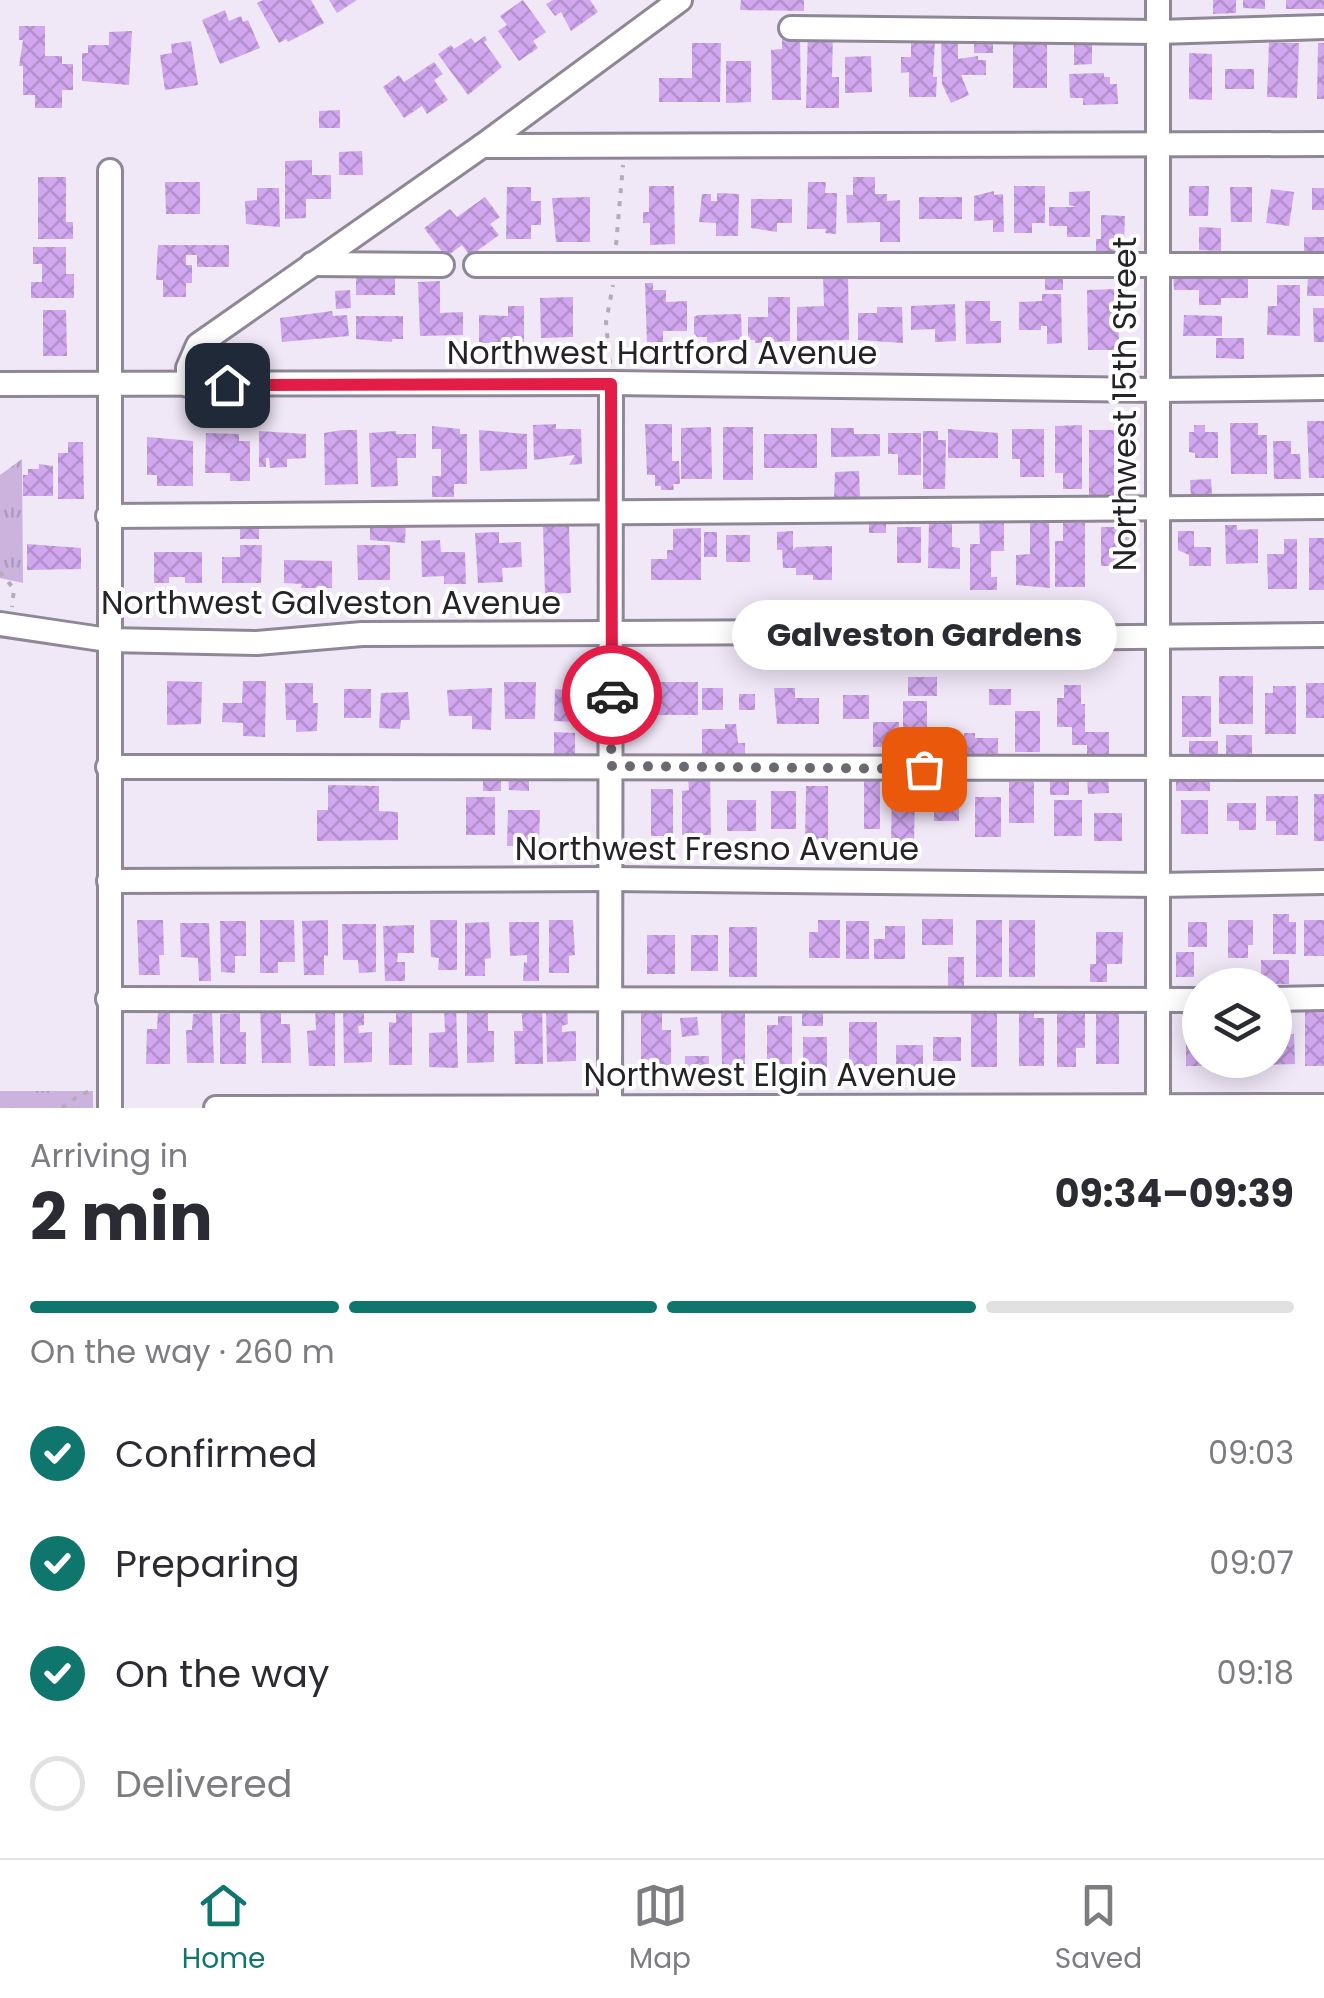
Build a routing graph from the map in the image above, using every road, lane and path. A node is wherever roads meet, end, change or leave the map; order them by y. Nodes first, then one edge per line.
1 (680, 0) edge
2 (1158, 0) edge
3 (792, 28) dead end
4 (1324, 28) edge
5 (1158, 32) junction
6 (1324, 144) edge
7 (1157, 145) junction
8 (482, 146) junction
9 (110, 171) dead end
10 (312, 264) junction
11 (442, 264) dead end
12 (476, 264) dead end
13 (1324, 266) edge
14 (1158, 267) junction
15 (0, 384) edge
16 (611, 384) junction
17 (108, 385) junction
18 (188, 385) junction
19 (1324, 388) edge
20 (1158, 390) junction
21 (1158, 507) junction
22 (1324, 507) edge
23 (611, 512) junction
24 (108, 516) junction
25 (0, 572) edge
26 (4, 625) edge
27 (612, 634) junction
28 (1324, 635) edge
29 (1159, 636) junction
30 (108, 640) junction
31 (611, 766) junction
32 (108, 768) junction
33 (1324, 768) edge
34 (1158, 770) junction
35 (611, 880) junction
36 (109, 881) junction
37 (1324, 882) edge
38 (1158, 885) junction
39 (108, 998) junction
40 (610, 998) junction
41 (1292, 998) edge
42 (1324, 998) edge
43 (1182, 1000) edge
44 (1158, 1001) junction
45 (110, 1096) edge
46 (1324, 1106) edge
47 (1158, 1107) edge
48 (62, 1108) edge
49 (216, 1108) edge
50 (610, 1108) edge

1 - 8 street
2 - 5 street, Northwest 15th Street
3 - 5 street
4 - 5 street
5 - 7 street, Northwest 15th Street
6 - 7 street
7 - 8 street
7 - 14 street, Northwest 15th Street
8 - 10 street
9 - 17 street
10 - 11 street
10 - 18 street
12 - 14 street
13 - 14 street
14 - 20 street, Northwest 15th Street
15 - 17 street, Northwest Hartford Avenue
16 - 18 street, Northwest Hartford Avenue
16 - 20 street, Northwest Hartford Avenue
16 - 23 street
17 - 18 street, Northwest Hartford Avenue
17 - 24 street
19 - 20 street, Northwest Hartford Avenue
20 - 21 street, Northwest 15th Street
21 - 22 street
21 - 23 street
21 - 29 street, Northwest 15th Street
23 - 24 street
23 - 27 street
24 - 30 street
25 - 26 path
26 - 30 street, Northwest Galveston Avenue
27 - 29 street, Northwest Galveston Avenue
27 - 30 street, Northwest Galveston Avenue
27 - 31 street
28 - 29 street, Northwest Galveston Avenue
29 - 34 street, Northwest 15th Street
30 - 32 street
31 - 32 street
31 - 34 street
31 - 35 street
32 - 36 street
33 - 34 street
34 - 38 street, Northwest 15th Street
35 - 36 street, Northwest Fresno Avenue
35 - 38 street, Northwest Fresno Avenue
35 - 40 street
36 - 39 street
37 - 38 street, Northwest Fresno Avenue
38 - 44 street, Northwest 15th Street
39 - 40 street
39 - 45 street
40 - 44 street
40 - 50 street
41 - 42 street
43 - 44 street
44 - 47 street, Northwest 15th Street
45 - 48 path
46 - 47 street, Northwest Elgin Avenue
47 - 50 street, Northwest Elgin Avenue
49 - 50 street, Northwest Elgin Avenue

